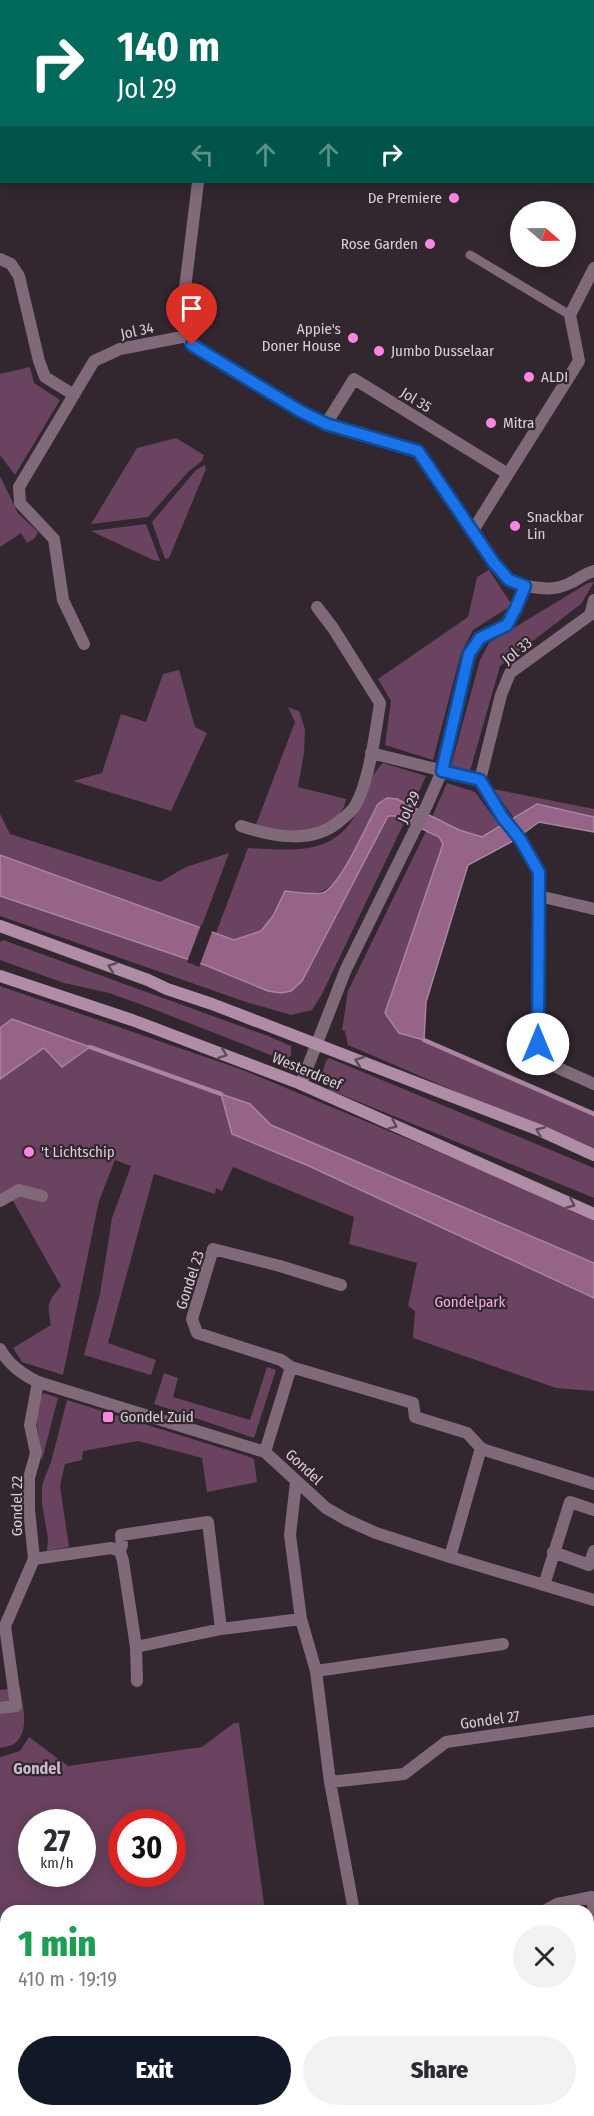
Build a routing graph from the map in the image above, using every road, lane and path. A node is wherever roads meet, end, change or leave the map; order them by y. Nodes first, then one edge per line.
1 (198, 183) edge
2 (470, 255) dead end
3 (0, 259) edge
4 (594, 268) edge
5 (570, 315) junction
6 (187, 336) junction
7 (74, 395) junction
8 (326, 424) junction
9 (508, 474) junction
10 (472, 532) junction
11 (594, 571) edge
12 (525, 586) junction
13 (594, 600) edge
14 (317, 607) dead end
15 (84, 644) dead end
16 (371, 753) junction
17 (442, 771) junction
18 (480, 780) junction
19 (242, 826) dead end
20 (539, 896) junction
21 (594, 909) edge
22 (0, 926) edge
23 (0, 976) edge
24 (316, 1044) junction
25 (301, 1084) junction
26 (594, 1084) edge
27 (594, 1155) edge
28 (42, 1196) dead end
29 (0, 1201) edge
30 (594, 1214) edge
31 (341, 1285) dead end
32 (0, 1349) edge
33 (291, 1367) junction
34 (38, 1382) junction
35 (481, 1448) junction
36 (265, 1452) junction
37 (296, 1482) junction
38 (594, 1484) edge
39 (594, 1510) edge
40 (120, 1551) junction
41 (594, 1551) edge
42 (553, 1552) junction
43 (450, 1557) junction
44 (34, 1559) junction
45 (544, 1585) junction
46 (594, 1600) edge
47 (301, 1619) junction
48 (3, 1627) edge
49 (222, 1629) junction
50 (503, 1644) dead end
51 (136, 1647) junction
52 (315, 1671) junction
53 (137, 1681) dead end
54 (0, 1708) edge
55 (594, 1720) edge
56 (330, 1782) junction
57 (353, 1905) edge
58 (555, 1905) edge
59 (593, 1905) edge

1 - 6 street
2 - 5 lane
3 - 7 street
4 - 5 street
5 - 9 street
6 - 7 street, Jol 34
6 - 8 street
7 - 15 street, Jol 34
8 - 9 street, Jol 35
8 - 10 street
9 - 10 street
10 - 12 street
11 - 12 street
12 - 17 street, Jol 29
13 - 18 street, Jol 33
14 - 16 street
16 - 17 street
16 - 19 street
17 - 18 street
17 - 24 street, Jol 29
18 - 20 street
20 - 21 street
20 - 26 street
24 -> 22 main road, Westerdreef
23 -> 25 main road, Westerdreef
24 - 25 street, Jol 29
27 -> 24 main road, Westerdreef
25 -> 30 main road, Westerdreef
28 - 29 street
31 - 33 street, Gondel 23
32 - 34 street, Gondel
33 - 35 street
33 - 36 street
34 - 36 street, Gondel
34 - 44 street, Gondel 22
35 - 38 street
35 - 43 street
36 - 37 street, Gondel
37 - 43 street, Gondel
37 - 47 street
39 - 42 street
40 - 44 street
40 - 49 street
40 - 51 street
41 - 42 street
42 - 45 street
43 - 45 street, Gondel
44 - 48 street, Gondel 22
45 - 46 street, Gondel
47 - 49 street
47 - 52 street
48 - 54 street, Gondel 22
49 - 51 street
50 - 52 street
51 - 53 street
52 - 56 street
55 - 56 street, Gondel 27
56 - 57 street
58 - 59 street

